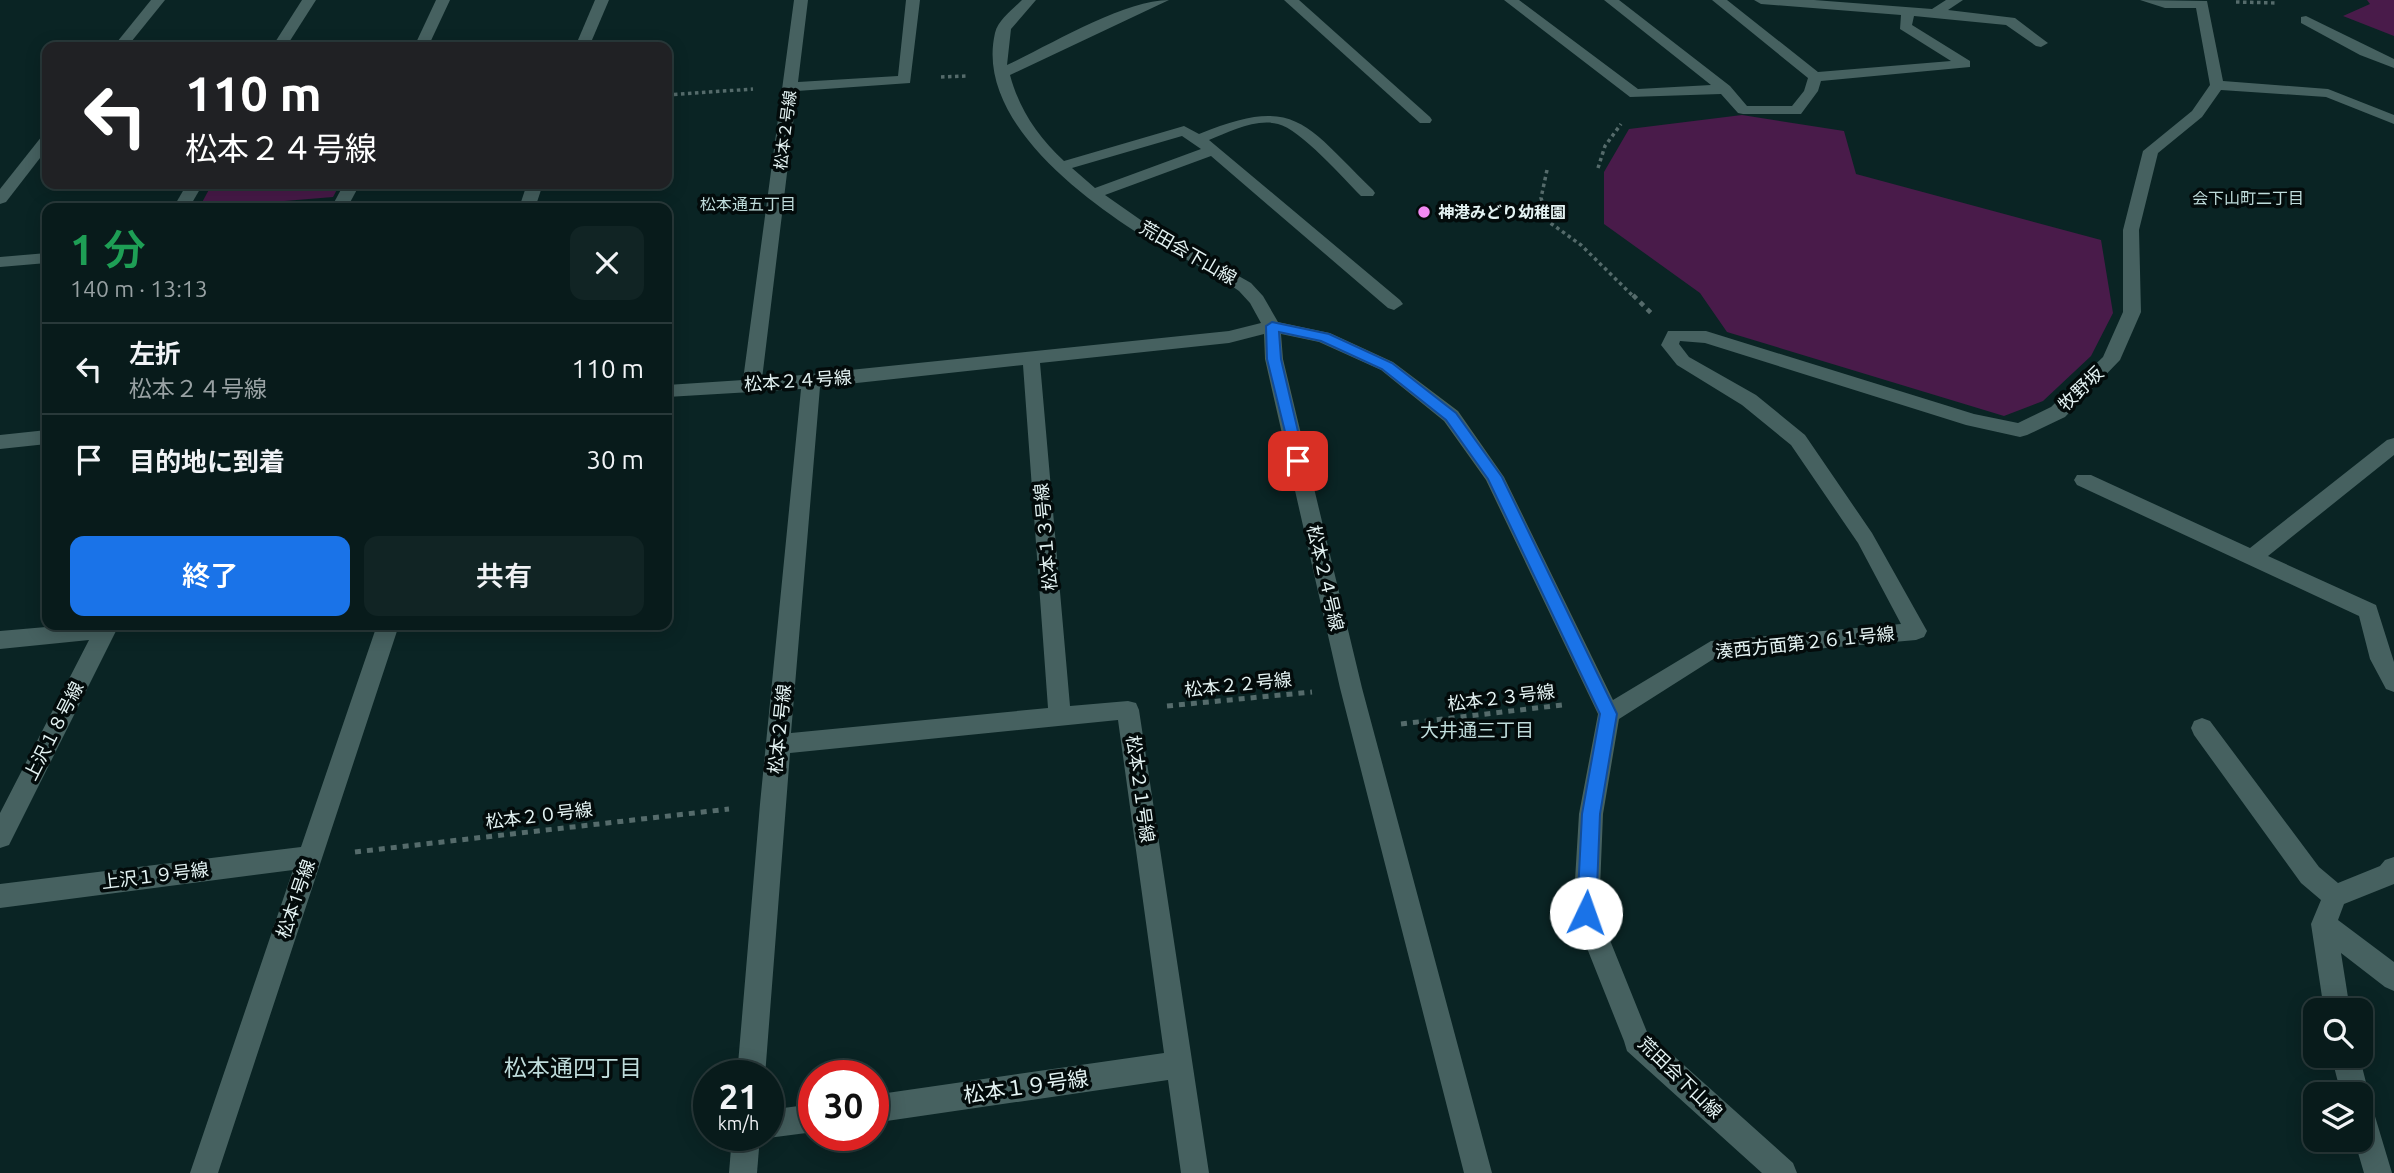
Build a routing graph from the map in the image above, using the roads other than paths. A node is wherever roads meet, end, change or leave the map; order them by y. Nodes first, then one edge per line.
1 (158, 0) edge
2 (309, 0) edge
3 (443, 0) edge
4 (601, 0) edge
5 (801, 0) edge
6 (913, 0) edge
7 (1029, 0) edge
8 (1162, 0) edge
9 (1291, 0) edge
10 (1304, 0) edge
11 (1511, 0) edge
12 (1611, 0) edge
13 (1718, 0) edge
14 (1761, 0) edge
15 (1956, 0) edge
16 (2147, 0) edge
17 (1126, 6) edge
18 (1908, 11) junction
19 (1934, 13) junction
20 (2306, 20) dead end
21 (124, 42) edge
22 (282, 42) edge
23 (423, 42) edge
24 (584, 42) edge
25 (2041, 43) dead end
26 (2394, 64) edge
27 (1000, 74) junction
28 (1815, 77) junction
29 (2217, 85) junction
30 (790, 87) junction
31 (1726, 89) junction
32 (1425, 120) dead end
33 (2394, 120) edge
34 (1199, 139) junction
35 (42, 145) edge
36 (1213, 150) junction
37 (1060, 167) junction
38 (1367, 193) dead end
39 (1093, 194) junction
40 (0, 199) edge
41 (42, 258) edge
42 (0, 262) edge
43 (1394, 304) dead end
44 (1272, 326) junction
45 (1674, 335) joint
46 (1031, 358) junction
47 (811, 382) junction
48 (752, 385) junction
49 (672, 391) edge
50 (41, 438) edge
51 (0, 442) edge
52 (2394, 445) edge
53 (2084, 481) dead end
54 (2253, 557) junction
55 (88, 630) edge
56 (105, 630) edge
57 (386, 630) edge
58 (0, 640) edge
59 (2394, 682) edge
60 (1605, 707) junction
61 (1060, 717) junction
62 (2202, 727) dead end
63 (779, 744) junction
64 (0, 838) edge
65 (310, 857) junction
66 (2392, 873) edge
67 (0, 896) edge
68 (2335, 896) junction
69 (2324, 924) junction
70 (2394, 978) edge
71 (2335, 998) edge
72 (752, 1060) edge
73 (1179, 1065) junction
74 (889, 1107) edge
75 (745, 1151) edge
76 (2372, 1152) edge
77 (204, 1173) edge
78 (743, 1173) edge
79 (1195, 1173) edge
80 (1478, 1173) edge
81 (1783, 1173) edge
82 (2378, 1173) edge

1 - 21 street
2 - 22 street
3 - 23 street
4 - 24 street
5 - 30 street, 松本２号線
6 - 30 street
7 - 27 street, 荒田会下山線
8 - 17 street
9 - 10 street
9 - 32 street
11 - 31 street
12 - 31 street
13 - 28 street
14 - 18 street
15 - 19 street
16 - 29 street
17 - 27 street
18 - 19 street
18 - 28 street
19 - 25 street
20 - 26 street
27 - 37 street, 荒田会下山線
28 - 31 street
29 - 33 street
29 - 45 street, 牧野坂
30 - 48 street, 松本２号線
34 - 36 street
34 - 37 street
34 - 38 street
35 - 40 street
36 - 39 street
36 - 43 street
37 - 39 street, 荒田会下山線
39 - 44 street, 荒田会下山線
41 - 42 street
44 - 46 street, 松本２４号線
44 - 60 street
44 - 80 street, 松本２４号線
45 - 60 street, 湊西方面第２６１号線
46 - 47 street, 松本２４号線
46 - 61 street, 松本１３号線
47 - 48 street, 松本２４号線
47 - 63 street, 松本２号線
48 - 49 street, 松本２４号線
50 - 51 street
52 - 54 street
53 - 54 street
54 - 59 street
55 - 58 street
56 - 64 street, 上沢１８号線
57 - 65 street, 松本1号線
60 - 81 street, 荒田会下山線
61 - 63 street, 松本２１号線
61 - 73 street, 松本２１号線
62 - 68 street
63 - 72 street, 松本２号線
65 - 67 street, 上沢１９号線
65 - 77 street, 松本1号線
66 - 68 street
68 - 69 street
69 - 70 street
69 - 71 street
73 - 74 street, 松本１９号線
73 - 79 street, 松本２１号線
75 - 78 street
76 - 82 street

